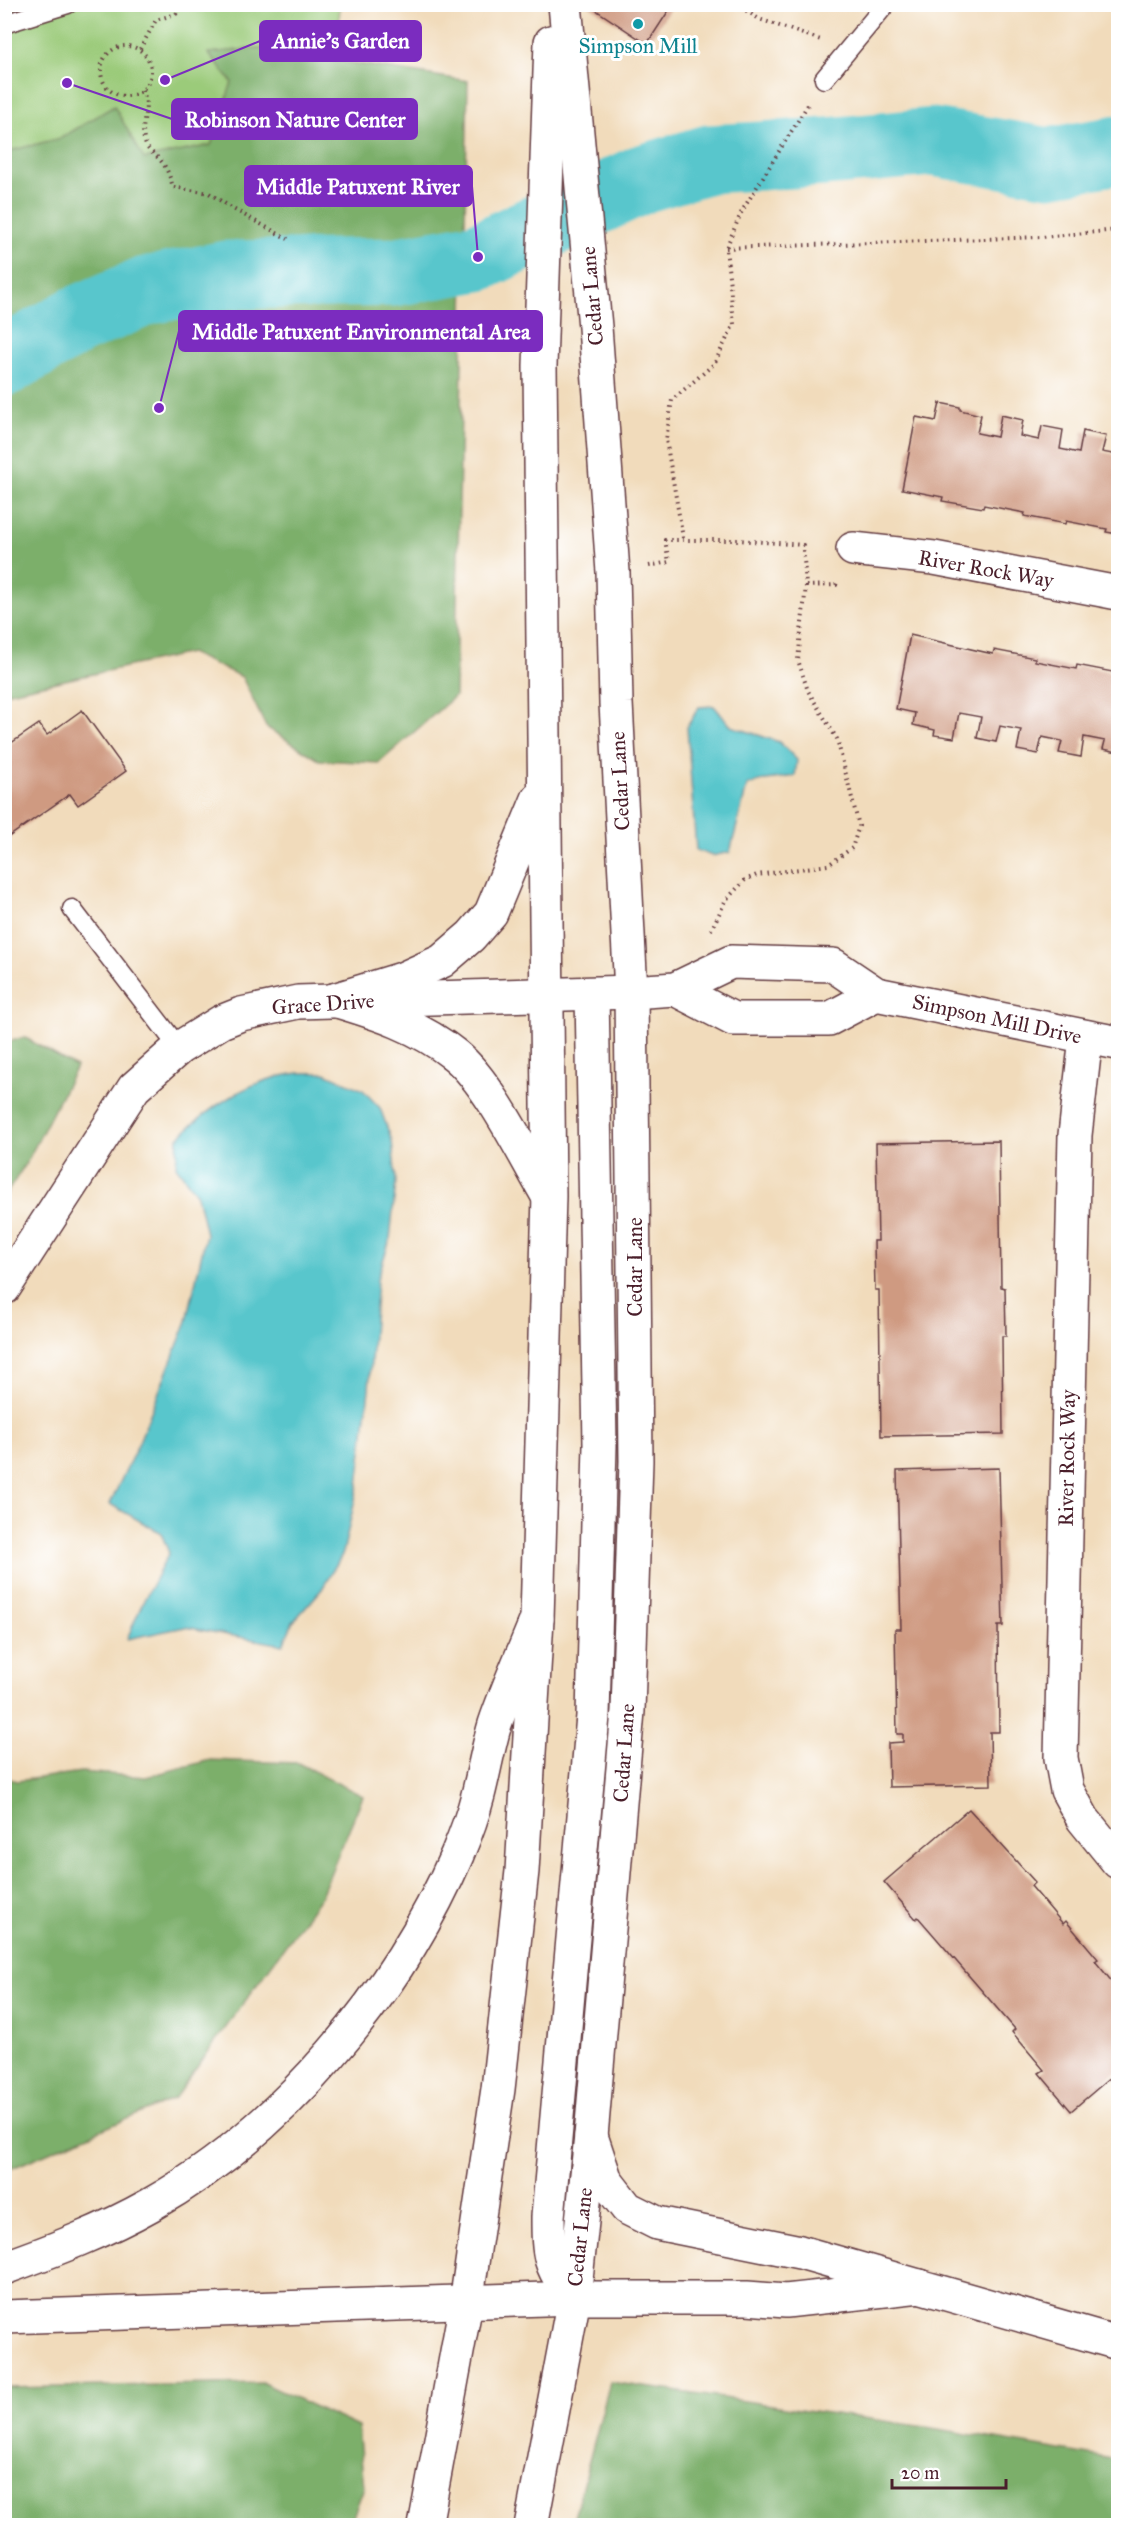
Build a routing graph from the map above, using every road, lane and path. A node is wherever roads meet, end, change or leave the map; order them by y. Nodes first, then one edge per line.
1 (68, 4) edge
2 (184, 4) edge
3 (552, 4) edge
4 (565, 4) edge
5 (736, 4) edge
6 (886, 4) edge
7 (4, 24) edge
8 (140, 49) junction
9 (848, 51) junction
10 (824, 79) joint
11 (142, 90) junction
12 (1119, 230) edge
13 (288, 239) dead end
14 (726, 248) junction
15 (683, 538) junction
16 (853, 549) dead end
17 (613, 572) junction
18 (1119, 594) edge
19 (544, 782) junction
20 (72, 909) dead end
21 (708, 935) dead end
22 (675, 989) junction
23 (631, 992) junction
24 (592, 994) junction
25 (876, 994) junction
26 (546, 996) junction
27 (334, 1000) junction
28 (1086, 1037) junction
29 (1119, 1043) edge
30 (179, 1048) junction
31 (549, 1196) junction
32 (4, 1288) edge
33 (537, 1619) junction
34 (1119, 1862) edge
35 (591, 2136) junction
36 (4, 2268) edge
37 (920, 2286) junction
38 (574, 2298) junction
39 (466, 2303) junction
40 (4, 2317) edge
41 (1119, 2343) edge
42 (425, 2526) edge
43 (531, 2526) edge

1 - 7 lane
2 - 8 path
3 - 19 main road, Cedar Lane
4 - 17 main road, Cedar Lane
5 - 9 path
6 - 9 lane
8 - 11 path
8 - 11 path
9 - 10 lane
10 - 14 path
11 - 13 path
12 - 14 path
14 - 15 path
15 - 17 path
15 - 21 path
16 - 18 main road, River Rock Way
17 - 23 main road, Cedar Lane
19 - 26 main road, Cedar Lane
19 - 27 main road
20 - 30 lane
22 - 23 main road, Simpson Mill Drive
22 - 25 main road
22 - 25 main road, Simpson Mill Drive
23 - 24 main road, Grace Drive
23 - 35 main road, Cedar Lane
24 - 26 main road, Grace Drive
24 - 38 main road
25 - 28 main road, Simpson Mill Drive
26 - 27 main road, Grace Drive
26 - 31 main road, Cedar Lane
27 - 30 main road, Grace Drive
27 - 31 main road
28 - 29 main road, Simpson Mill Drive
28 - 34 main road, River Rock Way
30 - 32 main road, Grace Drive
31 - 33 main road, Cedar Lane
33 - 36 main road
33 - 39 main road, Cedar Lane
35 - 37 main road
35 - 38 main road, Cedar Lane
37 - 38 main road
37 - 41 main road
38 - 39 main road
38 - 43 main road, Cedar Lane
39 - 40 main road
39 - 42 main road, Cedar Lane

